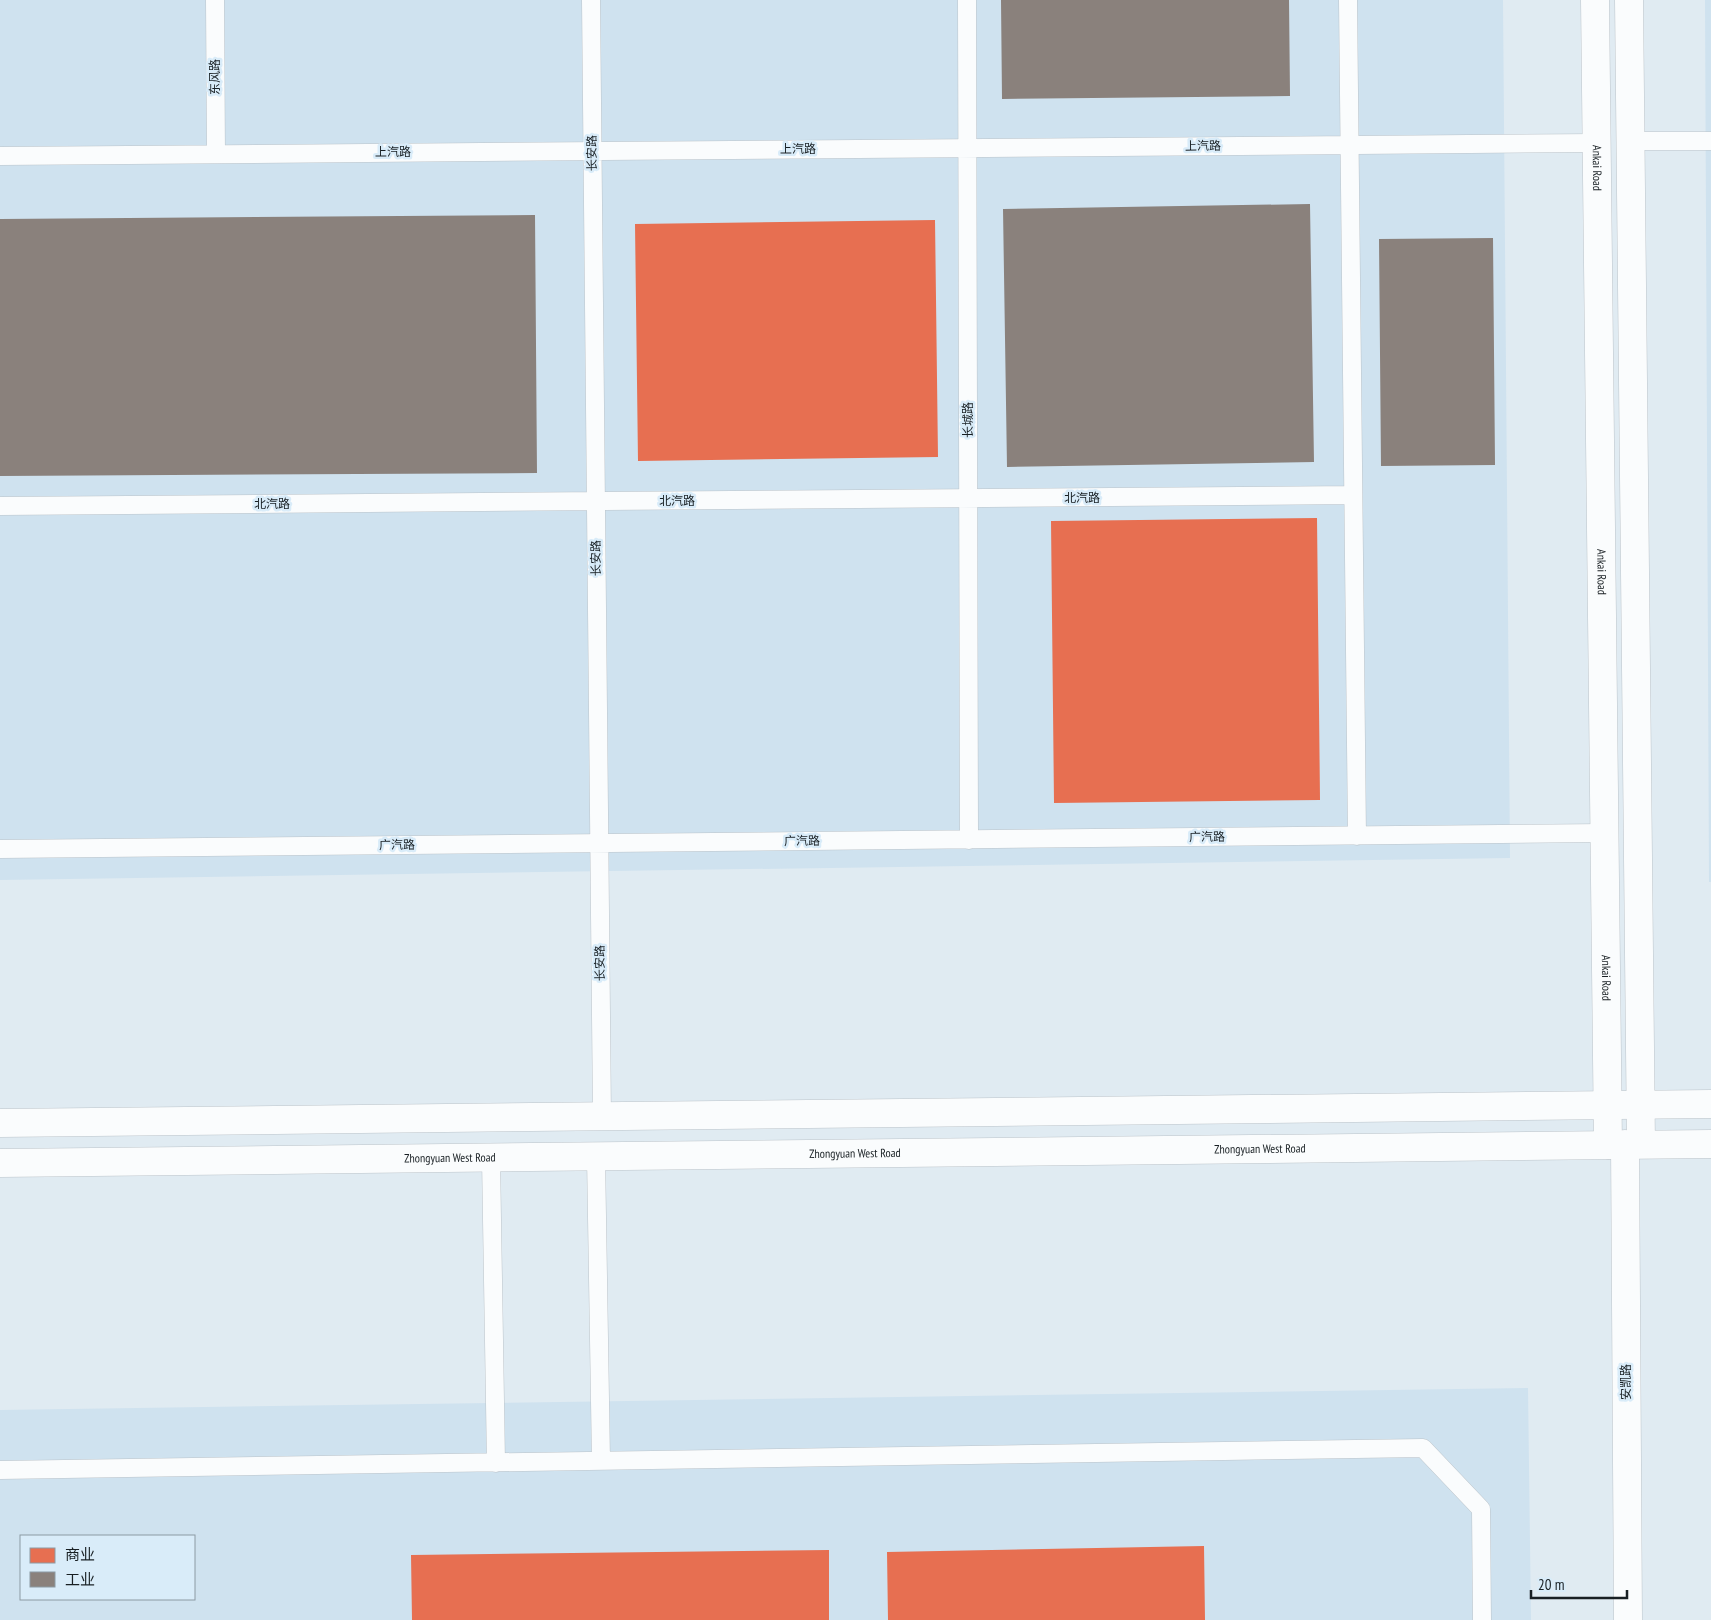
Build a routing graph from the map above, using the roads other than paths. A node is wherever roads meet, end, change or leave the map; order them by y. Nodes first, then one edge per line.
1 (215, 0) edge
2 (590, 0) edge
3 (967, 0) edge
4 (1348, 0) edge
5 (1595, 0) edge
6 (1629, 0) edge
7 (1631, 141) junction
8 (1711, 141) edge
9 (1597, 143) junction
10 (1350, 145) junction
11 (967, 148) junction
12 (592, 151) junction
13 (216, 154) junction
14 (0, 156) edge
15 (1353, 496) junction
16 (968, 498) junction
17 (596, 502) junction
18 (0, 506) edge
19 (1604, 833) junction
20 (1357, 836) junction
21 (969, 840) junction
22 (599, 843) junction
23 (0, 850) edge
24 (1711, 1104) edge
25 (1607, 1105) junction
26 (1641, 1105) junction
27 (602, 1117) junction
28 (0, 1123) edge
29 (1624, 1144) junction
30 (1711, 1144) edge
31 (596, 1156) junction
32 (491, 1158) junction
33 (0, 1163) edge
34 (601, 1461) junction
35 (496, 1463) junction
36 (0, 1470) edge
37 (1482, 1620) edge
38 (1628, 1620) edge

1 - 13 lane, 东风路
2 - 12 lane, 长安路
3 - 11 lane, 长城路
4 - 10 lane
5 - 9 main road, Ankai Road
6 - 7 main road
7 - 8 lane
7 - 26 main road
9 - 10 lane, 上汽路
9 - 19 main road, Ankai Road
10 - 11 lane, 上汽路
10 - 15 lane
11 - 12 lane, 上汽路
11 - 16 lane, 长城路
12 - 13 lane, 上汽路
12 - 17 lane, 长安路
13 - 14 lane, 上汽路
15 - 16 lane, 北汽路
15 - 20 lane
16 - 17 lane, 北汽路
16 - 21 lane, 长城路
17 - 18 lane, 北汽路
17 - 22 lane, 长安路
19 - 20 lane, 广汽路
19 - 25 main road, Ankai Road
20 - 21 lane, 广汽路
21 - 22 lane, 广汽路
22 - 23 lane, 广汽路
22 - 27 lane, 长安路
24 - 26 main road
25 - 26 main road
25 - 27 main road
25 - 29 main road, Ankai Road
26 - 29 main road
27 - 28 main road
29 - 30 main road, Zhongyuan West Road
29 - 31 main road, Zhongyuan West Road
29 - 38 main road, 安凯路
31 - 32 main road, Zhongyuan West Road
31 - 34 lane
32 - 33 main road, Zhongyuan West Road
32 - 35 lane
34 - 35 lane
34 - 37 lane
35 - 36 lane

